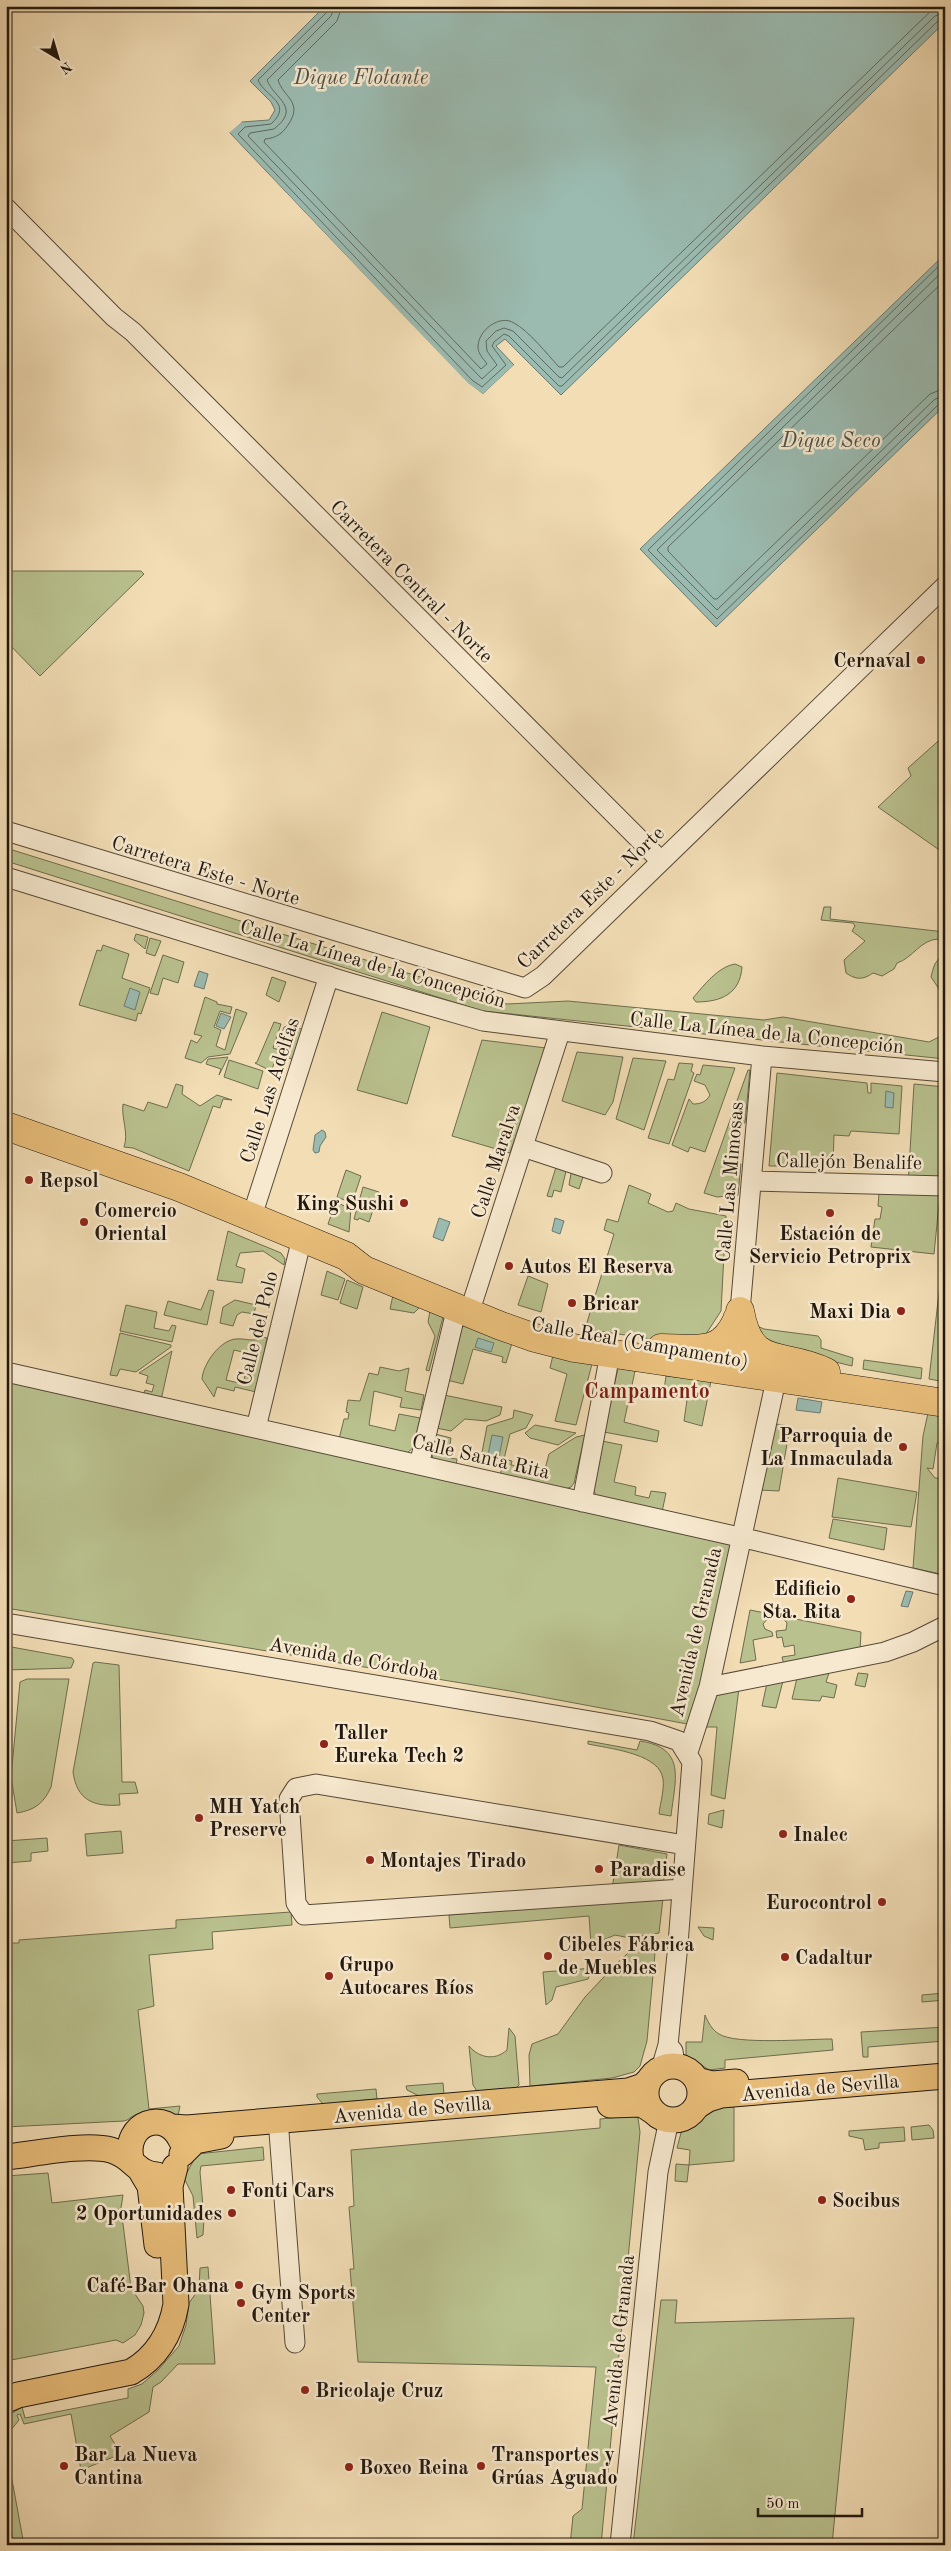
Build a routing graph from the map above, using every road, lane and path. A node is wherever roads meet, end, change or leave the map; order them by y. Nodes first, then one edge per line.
1 (6, 199) edge
2 (6, 208) edge
3 (133, 332) junction
4 (945, 586) edge
5 (6, 831) edge
6 (661, 861) junction
7 (6, 876) edge
8 (329, 976) junction
9 (560, 1032) junction
10 (762, 1056) junction
11 (945, 1072) edge
12 (6, 1126) edge
13 (523, 1147) junction
14 (602, 1173) dead end
15 (752, 1181) junction
16 (945, 1186) edge
17 (252, 1216) junction
18 (302, 1238) junction
19 (465, 1306) junction
20 (740, 1317) junction
21 (659, 1348) junction
22 (610, 1354) junction
23 (735, 1360) junction
24 (6, 1372) edge
25 (826, 1372) junction
26 (776, 1380) junction
27 (939, 1399) edge
28 (256, 1428) junction
29 (419, 1465) junction
30 (582, 1502) junction
31 (740, 1538) junction
32 (945, 1586) edge
33 (6, 1623) edge
34 (945, 1626) edge
35 (709, 1687) junction
36 (688, 1752) junction
37 (685, 1846) junction
38 (682, 1890) junction
39 (945, 2064) edge
40 (663, 2065) junction
41 (945, 2076) edge
42 (697, 2080) junction
43 (697, 2106) junction
44 (659, 2115) junction
45 (172, 2127) junction
46 (137, 2130) junction
47 (279, 2132) junction
48 (6, 2144) edge
49 (6, 2157) edge
50 (179, 2160) junction
51 (136, 2165) junction
52 (295, 2343) dead end
53 (6, 2384) edge
54 (6, 2400) edge
55 (620, 2545) edge

1 - 3 street
2 - 3 street
3 - 6 street, Carretera Central - Norte
4 - 6 street, Carretera Este - Norte
5 - 6 street, Carretera Este - Norte
7 - 8 street, Calle La Línea de la Concepción
8 - 9 street, Calle La Línea de la Concepción
8 - 17 street, Calle Las Adelfas
9 - 10 street, Calle La Línea de la Concepción
9 - 13 street, Calle Maralva
10 - 11 street, Calle La Línea de la Concepción
10 - 15 street, Calle Las Mimosas
12 - 17 highway, Calle Real (Campamento)
13 - 14 street
13 - 19 street, Calle Maralva
15 - 16 street, Callejón Benalife
15 - 20 street, Calle Las Mimosas
17 - 18 highway, Calle Real (Campamento)
18 - 19 highway, Calle Real (Campamento)
18 - 28 street, Calle del Polo
19 - 21 highway, Calle Real (Campamento)
19 - 22 highway, Calle Real (Campamento)
19 - 29 street, Calle Maralva
20 - 21 highway
20 - 23 highway
20 - 25 highway
21 - 23 highway, Calle Real (Campamento)
22 - 23 highway
22 - 26 highway, Calle Real (Campamento)
22 - 30 street
23 - 25 highway, Calle Real (Campamento)
23 - 27 highway
24 - 28 street, Calle Santa Rita
25 - 27 highway, Calle Real (Campamento)
26 - 27 highway, Calle Real (Campamento)
26 - 31 street, Avenida de Granada
28 - 29 street, Calle Santa Rita
29 - 30 street, Calle Santa Rita
30 - 31 street, Calle Santa Rita
31 - 32 street, Calle Santa Rita
31 - 35 street, Avenida de Granada
33 - 36 street, Avenida de Córdoba
34 - 35 street
35 - 36 street, Avenida de Granada
36 - 37 street, Avenida de Granada
37 - 38 street, Avenida de Granada
37 - 38 street
38 - 40 street, Avenida de Granada
39 - 42 main road, Avenida de Sevilla
40 - 42 main road
40 - 44 main road
40 - 45 main road, Avenida de Sevilla
41 - 43 main road, Avenida de Sevilla
42 - 43 main road
43 - 44 main road
44 - 47 main road, Avenida de Sevilla
44 - 55 street, Avenida de Granada
45 - 46 main road
45 - 50 main road
46 - 48 main road
46 - 51 main road
47 - 50 main road, Avenida de Sevilla
47 - 52 street
49 - 51 main road
50 - 51 main road
50 - 54 main road
51 - 53 main road

